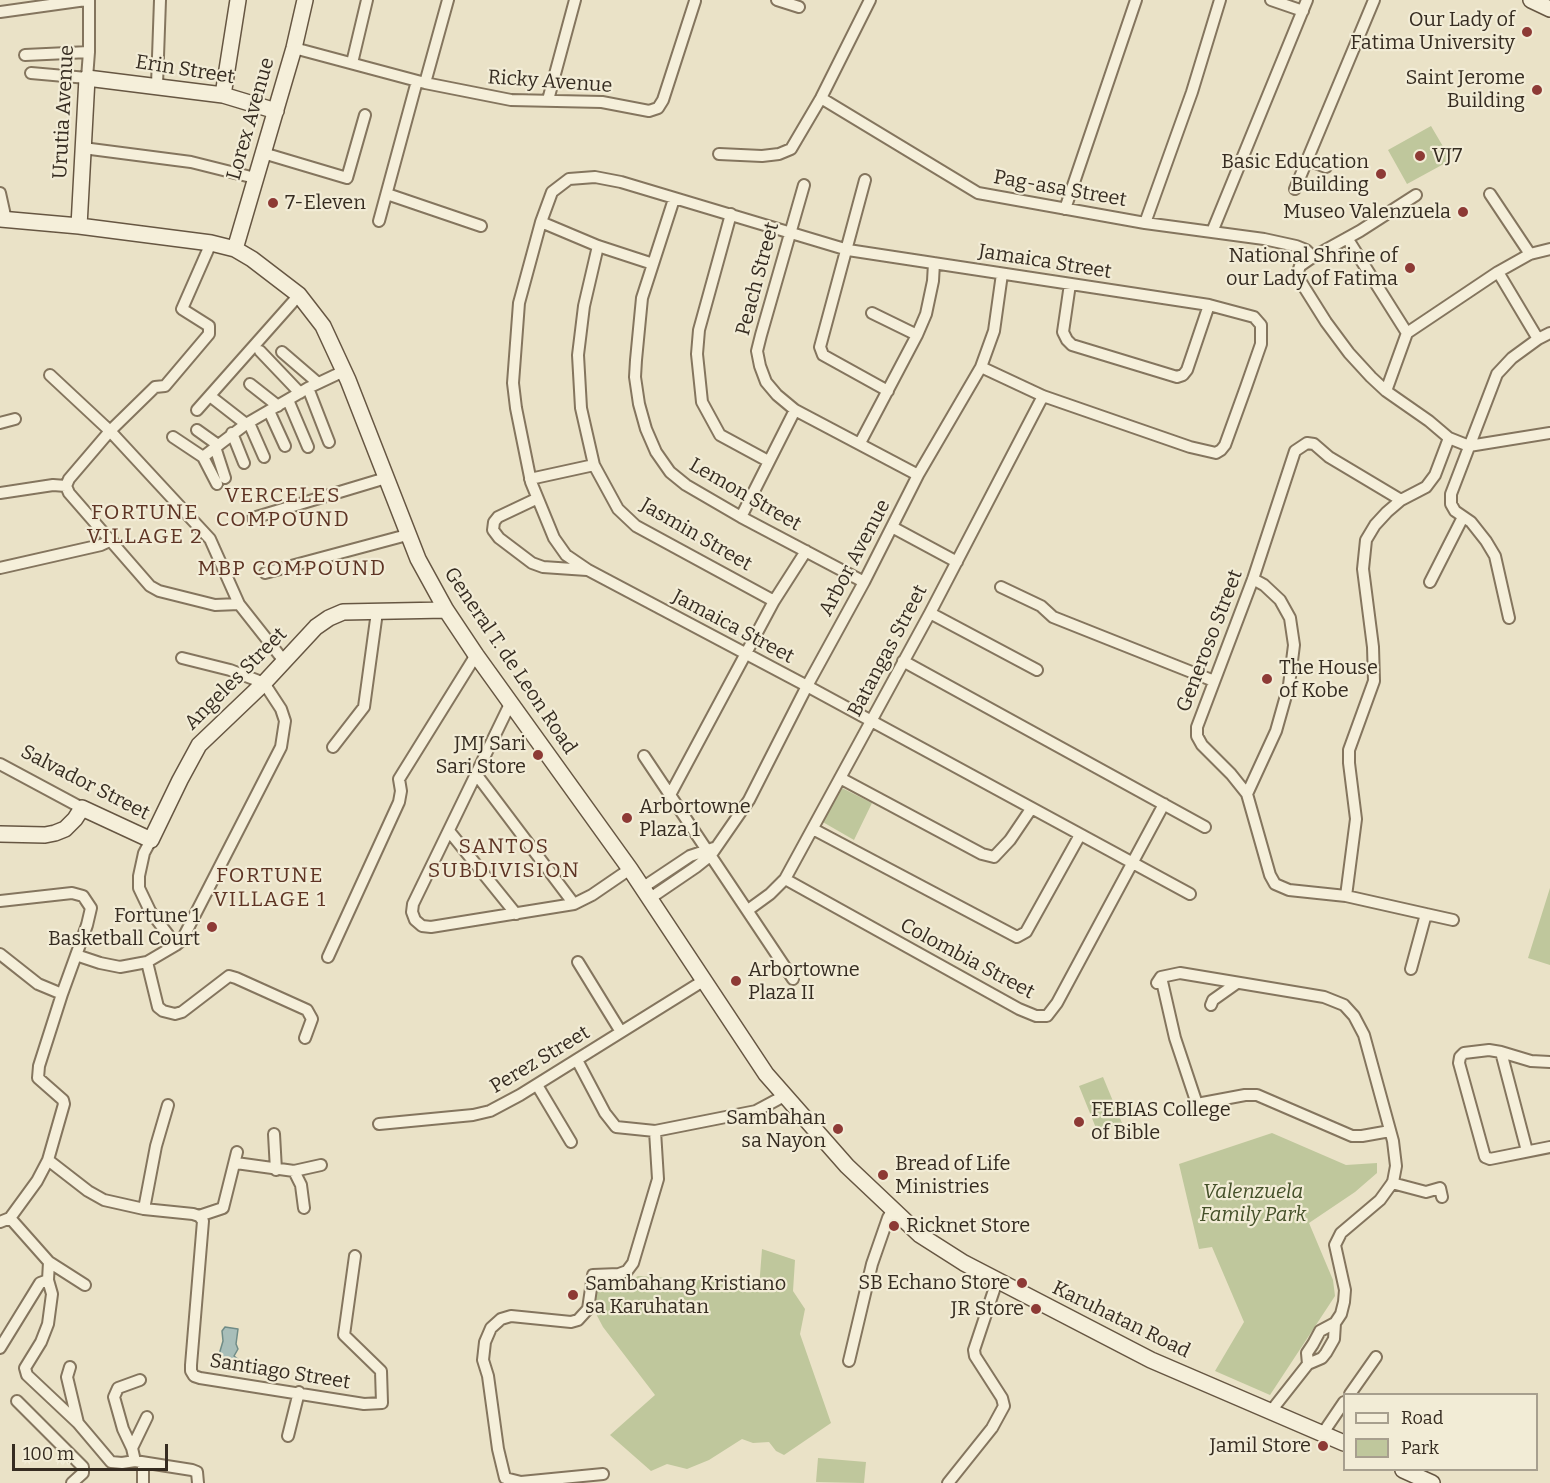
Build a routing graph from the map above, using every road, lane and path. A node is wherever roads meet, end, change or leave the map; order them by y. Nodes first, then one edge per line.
1 (88, 0) edge
2 (160, 0) edge
3 (238, 0) edge
4 (305, 0) edge
5 (367, 0) edge
6 (448, 0) edge
7 (575, 0) edge
8 (777, 0) edge
9 (870, 0) edge
10 (1136, 0) edge
11 (1220, 0) edge
12 (1271, 0) edge
13 (1307, 0) edge
14 (1374, 0) edge
15 (1531, 0) edge
16 (695, 1) edge
17 (799, 7) dead end
18 (1550, 9) edge
19 (1303, 11) junction
20 (0, 12) edge
21 (294, 48) junction
22 (89, 52) junction
23 (25, 55) dead end
24 (352, 63) junction
25 (32, 73) dead end
26 (87, 78) junction
27 (421, 82) junction
28 (157, 85) junction
29 (223, 95) junction
30 (821, 98) junction
31 (548, 100) junction
32 (276, 111) junction
33 (364, 115) dead end
34 (83, 148) junction
35 (263, 153) junction
36 (719, 154) dead end
37 (1307, 160) junction
38 (1326, 167) dead end
39 (255, 178) junction
40 (865, 180) dead end
41 (804, 185) dead end
42 (1295, 189) dead end
43 (0, 193) edge
44 (387, 194) junction
45 (1490, 194) dead end
46 (1416, 195) dead end
47 (674, 199) junction
48 (1065, 209) junction
49 (731, 214) junction
50 (3, 220) edge
51 (379, 221) dead end
52 (541, 222) junction
53 (1146, 223) junction
54 (80, 226) junction
55 (481, 226) dead end
56 (789, 232) junction
57 (1212, 232) junction
58 (1347, 238) junction
59 (211, 243) junction
60 (598, 246) junction
61 (235, 249) junction
62 (1550, 249) edge
63 (848, 250) junction
64 (1530, 254) junction
65 (1313, 257) junction
66 (934, 263) junction
67 (653, 264) junction
68 (1498, 272) junction
69 (1002, 274) junction
70 (1070, 284) junction
71 (299, 296) junction
72 (1209, 305) junction
73 (872, 313) dead end
74 (1407, 333) junction
75 (1550, 333) edge
76 (917, 335) junction
77 (1538, 339) junction
78 (260, 351) dead end
79 (282, 352) dead end
80 (981, 367) junction
81 (344, 371) junction
82 (50, 375) dead end
83 (250, 384) dead end
84 (308, 388) junction
85 (888, 391) junction
86 (1386, 391) junction
87 (210, 396) junction
88 (1043, 396) junction
89 (279, 405) junction
90 (197, 410) dead end
91 (795, 410) junction
92 (15, 419) dead end
93 (0, 423) edge
94 (248, 423) junction
95 (197, 430) dead end
96 (110, 431) junction
97 (232, 433) junction
98 (1550, 434) edge
99 (173, 436) dead end
100 (1449, 438) junction
101 (329, 442) dead end
102 (860, 443) junction
103 (217, 446) junction
104 (285, 446) dead end
105 (1469, 446) junction
106 (308, 447) dead end
107 (203, 457) junction
108 (264, 457) dead end
109 (768, 461) junction
110 (244, 463) dead end
111 (594, 465) junction
112 (918, 476) junction
113 (386, 478) junction
114 (530, 479) junction
115 (66, 486) junction
116 (0, 493) edge
117 (536, 499) junction
118 (1401, 500) junction
119 (741, 517) junction
120 (1463, 517) junction
121 (253, 518) dead end
122 (892, 527) junction
123 (407, 534) junction
124 (112, 540) junction
125 (806, 551) junction
126 (957, 562) junction
127 (0, 567) edge
128 (588, 570) junction
129 (266, 573) dead end
130 (1253, 579) junction
131 (864, 582) junction
132 (1430, 582) dead end
133 (1001, 587) dead end
134 (774, 601) junction
135 (239, 604) junction
136 (446, 610) junction
137 (377, 612) junction
138 (930, 613) junction
139 (1509, 618) dead end
140 (476, 655) junction
141 (746, 655) junction
142 (182, 658) dead end
143 (284, 661) junction
144 (903, 661) junction
145 (1038, 670) dead end
146 (1214, 681) junction
147 (264, 683) junction
148 (807, 686) junction
149 (511, 702) junction
150 (870, 721) junction
151 (333, 747) dead end
152 (644, 756) dead end
153 (0, 764) edge
154 (476, 774) junction
155 (840, 778) junction
156 (1247, 794) junction
157 (670, 795) junction
158 (1164, 804) junction
159 (82, 808) junction
160 (1031, 809) junction
161 (1205, 827) dead end
162 (813, 829) junction
163 (449, 831) junction
164 (0, 834) edge
165 (1080, 835) junction
166 (151, 840) junction
167 (711, 851) junction
168 (1132, 863) junction
169 (630, 869) junction
170 (785, 879) junction
171 (651, 890) junction
172 (1190, 894) dead end
173 (1346, 896) junction
174 (0, 902) edge
175 (574, 904) junction
176 (748, 910) junction
177 (516, 914) junction
178 (1426, 914) junction
179 (1453, 921) dead end
180 (176, 945) junction
181 (0, 954) edge
182 (76, 955) junction
183 (328, 957) dead end
184 (147, 962) junction
185 (578, 962) dead end
186 (1411, 969) dead end
187 (793, 979) dead end
188 (703, 981) junction
189 (1237, 983) junction
190 (62, 994) junction
191 (1211, 1005) dead end
192 (621, 1032) junction
193 (305, 1038) dead end
194 (1501, 1052) junction
195 (577, 1060) junction
196 (1550, 1062) edge
197 (537, 1085) junction
198 (784, 1096) junction
199 (168, 1105) dead end
200 (379, 1124) dead end
201 (655, 1131) junction
202 (1390, 1131) junction
203 (274, 1134) dead end
204 (571, 1142) dead end
205 (1550, 1147) edge
206 (1527, 1151) junction
207 (48, 1160) junction
208 (321, 1165) dead end
209 (276, 1170) junction
210 (294, 1171) junction
211 (1392, 1183) junction
212 (1443, 1197) dead end
213 (304, 1208) dead end
214 (144, 1209) junction
215 (893, 1209) junction
216 (200, 1216) junction
217 (5, 1220) edge
218 (355, 1256) dead end
219 (49, 1262) junction
220 (48, 1280) junction
221 (997, 1281) junction
222 (85, 1285) dead end
223 (1335, 1323) junction
224 (0, 1348) edge
225 (1376, 1357) dead end
226 (849, 1361) dead end
227 (1308, 1364) junction
228 (70, 1367) dead end
229 (140, 1380) dead end
230 (299, 1392) junction
231 (1351, 1393) edge
232 (17, 1401) dead end
233 (1343, 1403) edge
234 (1271, 1411) junction
235 (147, 1417) dead end
236 (78, 1424) junction
237 (1323, 1433) junction
238 (288, 1436) dead end
239 (1343, 1443) edge
240 (132, 1448) junction
241 (139, 1462) junction
242 (603, 1474) dead end
243 (1408, 1475) edge
244 (197, 1478) edge
245 (72, 1483) edge
246 (143, 1483) edge
247 (948, 1483) edge
248 (1432, 1483) edge

1 - 20 street
1 - 22 street, Urutia Avenue
2 - 28 street
3 - 29 main road
4 - 21 main road, Lorex Avenue
5 - 24 street
6 - 27 street
7 - 31 street
8 - 17 street
9 - 30 street
10 - 48 street
11 - 53 street
12 - 19 street
13 - 19 street
14 - 37 street
15 - 18 main road
16 - 31 street, Ricky Avenue
19 - 57 street
21 - 24 street, Ricky Avenue
21 - 32 main road, Lorex Avenue
22 - 23 street
22 - 26 street, Urutia Avenue
24 - 27 street, Ricky Avenue
25 - 26 street
26 - 28 main road, Erin Street
26 - 34 main road, Urutia Avenue
27 - 31 street, Ricky Avenue
27 - 44 street
28 - 29 main road, Erin Street
29 - 32 main road, Erin Street
30 - 36 street
30 - 48 street, Pag-asa Street
32 - 35 main road, Lorex Avenue
33 - 35 street
34 - 39 street
34 - 54 main road, Urutia Avenue
35 - 39 main road, Lorex Avenue
37 - 38 street
37 - 42 street
39 - 61 main road, Lorex Avenue
40 - 63 street
41 - 56 street, Peach Street
43 - 50 street
44 - 51 street
44 - 55 street
45 - 64 street
46 - 58 street
47 - 49 street, Jamaica Street
47 - 52 street, Jamaica Street
47 - 67 street, Lemon Street
48 - 53 street, Pag-asa Street
49 - 56 street, Jamaica Street
49 - 109 street
50 - 54 main road, General T. de Leon Road
52 - 60 street
52 - 114 street, Jamaica Street
53 - 57 street, Pag-asa Street
54 - 59 main road, General T. de Leon Road
56 - 63 street, Jamaica Street
56 - 91 street, Peach Street
57 - 65 street, Pag-asa Street
58 - 65 street
58 - 74 street
59 - 61 main road, General T. de Leon Road
59 - 96 street
60 - 67 street
60 - 111 street, Jasmin Street
61 - 71 main road, General T. de Leon Road
62 - 64 street
63 - 66 street, Jamaica Street
63 - 85 street
64 - 68 street
65 - 86 street
66 - 69 street, Jamaica Street
66 - 76 street
67 - 119 street, Lemon Street
68 - 74 street
68 - 77 street
69 - 70 street, Jamaica Street
69 - 80 street, Arbor Avenue
70 - 72 street, Jamaica Street
70 - 72 street
71 - 81 main road, General T. de Leon Road
71 - 87 street
72 - 88 street, Jamaica Street
73 - 76 street
74 - 86 street
75 - 77 street
76 - 85 street
77 - 105 street
78 - 84 street
79 - 84 street
80 - 88 street
80 - 112 street, Arbor Avenue
81 - 84 street
81 - 113 main road, General T. de Leon Road
82 - 96 street
83 - 89 street
84 - 89 street
84 - 101 street
85 - 102 street
86 - 100 street
87 - 90 street
87 - 94 street
88 - 126 street, Batangas Street
89 - 94 street
89 - 104 street
89 - 106 street
91 - 102 street, Peach Street
91 - 109 street
92 - 93 street
94 - 97 street
94 - 108 street
95 - 103 street
96 - 115 street
96 - 135 street
97 - 103 street
97 - 110 street
98 - 105 street
99 - 107 street
100 - 105 street
100 - 118 street
102 - 112 street, Peach Street
103 - 107 street
103 - 107 street
105 - 120 street
109 - 119 street
111 - 114 street
111 - 134 street, Jasmin Street
112 - 122 street, Arbor Avenue
113 - 121 street
113 - 123 main road, General T. de Leon Road
114 - 117 street, Jamaica Street
115 - 116 street
115 - 124 street
117 - 128 street, Jamaica Street
117 - 128 street
118 - 130 street, Generoso Street
118 - 173 street
119 - 125 street, Lemon Street
120 - 132 street
120 - 139 street
122 - 126 street
122 - 131 street, Arbor Avenue
123 - 129 street
123 - 136 main road, General T. de Leon Road
124 - 127 street
124 - 135 street
125 - 131 street, Lemon Street
125 - 134 street
126 - 138 street, Batangas Street
128 - 141 street, Jamaica Street
130 - 146 street, Generoso Street
130 - 156 street
131 - 148 street, Arbor Avenue
133 - 146 street
134 - 141 street
135 - 143 street
136 - 137 main road, Angeles Street
136 - 140 main road, General T. de Leon Road
137 - 143 main road, Angeles Street
137 - 151 street
138 - 144 street, Batangas Street
138 - 145 street
140 - 149 main road, General T. de Leon Road
140 - 183 street
141 - 148 street, Jamaica Street
141 - 157 street
142 - 147 street
143 - 147 main road, Angeles Street
144 - 150 street, Batangas Street
144 - 158 street
146 - 156 street, Generoso Street
147 - 166 main road, Angeles Street
147 - 180 street
148 - 150 street, Jamaica Street
148 - 167 street, Arbor Avenue
149 - 154 street
149 - 169 main road, General T. de Leon Road
150 - 155 street, Batangas Street
150 - 160 street, Jamaica Street
152 - 157 street
153 - 159 street, Salvador Street
154 - 163 street
154 - 175 street
155 - 160 street
155 - 162 street, Batangas Street
156 - 173 street, Generoso Street
157 - 167 street
158 - 161 street
158 - 168 street, Colombia Street
159 - 164 main road
159 - 166 main road, Salvador Street
160 - 165 street, Jamaica Street
162 - 165 street
162 - 170 street, Batangas Street
163 - 177 street
163 - 177 street
165 - 168 street, Jamaica Street
166 - 180 street, Angeles Street
167 - 171 street, Arbor Avenue
167 - 176 street
168 - 170 street, Colombia Street
168 - 172 street, Jamaica Street
169 - 171 main road, General T. de Leon Road
169 - 175 street
170 - 176 street, Batangas Street
171 - 188 main road, General T. de Leon Road
173 - 178 street, Generoso Street
174 - 182 street
175 - 177 street
176 - 187 street
178 - 179 street, Generoso Street
178 - 186 street
180 - 184 street
181 - 190 street
182 - 184 street
182 - 190 street
184 - 193 street
185 - 192 street
188 - 192 street, Perez Street
188 - 198 main road, General T. de Leon Road
189 - 191 street
189 - 202 street
189 - 202 street
190 - 207 street
192 - 195 street, Perez Street
194 - 196 street
194 - 206 street
194 - 206 street
195 - 197 street, Perez Street
195 - 201 street
197 - 200 street, Perez Street
197 - 204 street
198 - 201 street
198 - 215 main road, General T. de Leon Road
199 - 214 street
201 - 242 street
202 - 211 street
203 - 209 street
205 - 206 street
207 - 214 street
207 - 217 street
208 - 210 street
209 - 210 street
209 - 216 street
210 - 213 street
211 - 212 street
211 - 223 street
214 - 216 street
215 - 221 main road, Karuhatan Road
215 - 226 street
216 - 230 street, Santiago Street
217 - 219 street
218 - 230 street, Santiago Street
219 - 220 street
219 - 222 street
220 - 224 street
220 - 236 street
221 - 234 main road, Karuhatan Road
221 - 247 street
223 - 227 street
223 - 227 street
225 - 231 street
227 - 234 street
228 - 236 street
229 - 240 street
230 - 238 street
232 - 245 street
233 - 237 street
234 - 237 main road, Karuhatan Road
235 - 240 street
236 - 241 street
237 - 239 main road, Karuhatan Road
240 - 241 street
241 - 244 street
241 - 246 street
243 - 248 main road

